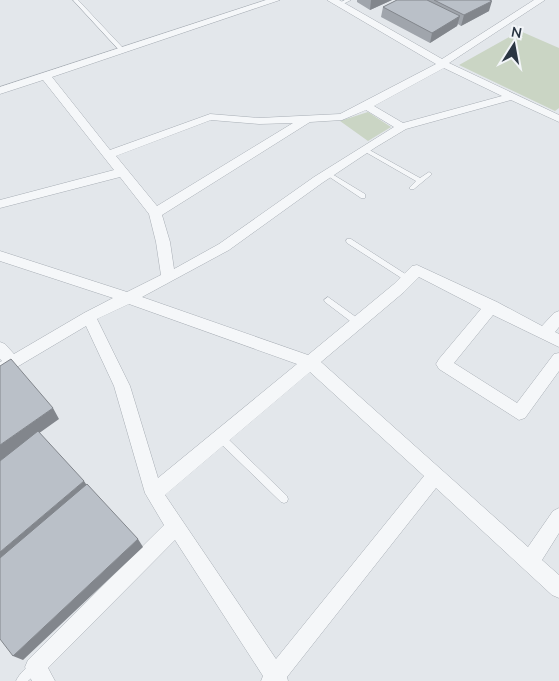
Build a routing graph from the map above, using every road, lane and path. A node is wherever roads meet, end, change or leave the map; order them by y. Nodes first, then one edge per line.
1 (75, 0) edge
2 (275, 0) edge
3 (349, 0) edge
4 (540, 0) edge
5 (336, 2) edge
6 (122, 50) junction
7 (443, 63) junction
8 (45, 76) junction
9 (0, 91) edge
10 (512, 97) junction
11 (366, 106) junction
12 (307, 119) junction
13 (559, 119) edge
14 (402, 127) junction
15 (364, 149) junction
16 (107, 155) junction
17 (124, 172) junction
18 (327, 173) junction
19 (429, 174) dead end
20 (421, 180) junction
21 (412, 188) dead end
22 (364, 196) dead end
23 (0, 204) edge
24 (155, 213) junction
25 (349, 241) dead end
26 (0, 256) edge
27 (168, 278) junction
28 (408, 279) junction
29 (129, 298) junction
30 (328, 300) dead end
31 (492, 306) junction
32 (559, 317) edge
33 (89, 318) junction
34 (357, 322) junction
35 (545, 333) junction
36 (559, 341) edge
37 (0, 348) edge
38 (559, 359) edge
39 (310, 362) junction
40 (6, 366) edge
41 (220, 437) junction
42 (435, 476) junction
43 (154, 493) junction
44 (284, 499) dead end
45 (559, 517) edge
46 (176, 526) junction
47 (530, 561) junction
48 (559, 588) edge
49 (40, 674) edge
50 (274, 679) edge
51 (21, 681) edge

1 - 6 lane
2 - 6 street
3 - 5 lane
4 - 7 street
5 - 7 street
6 - 8 street
7 - 10 street
7 - 11 street
8 - 9 street
8 - 16 street
10 - 13 street
10 - 14 street
11 - 12 street
11 - 14 street
12 - 16 street
12 - 24 street
14 - 15 street
15 - 18 street
15 - 20 lane
16 - 17 street
17 - 23 street
17 - 24 street
18 - 22 lane
18 - 27 street
19 - 20 lane
20 - 21 lane
24 - 27 street
25 - 28 lane
26 - 29 street
27 - 29 street
28 - 31 street
28 - 34 street
29 - 33 street
29 - 39 street
30 - 34 lane
31 - 35 street
31 - 38 street
32 - 35 street
33 - 40 street
33 - 43 street
34 - 39 street
35 - 36 street
37 - 40 street
39 - 41 street
39 - 42 street
41 - 43 street
41 - 44 lane
42 - 47 street
42 - 50 street
43 - 46 street
45 - 47 street
46 - 49 street
46 - 50 street
47 - 48 street
49 - 51 lane

